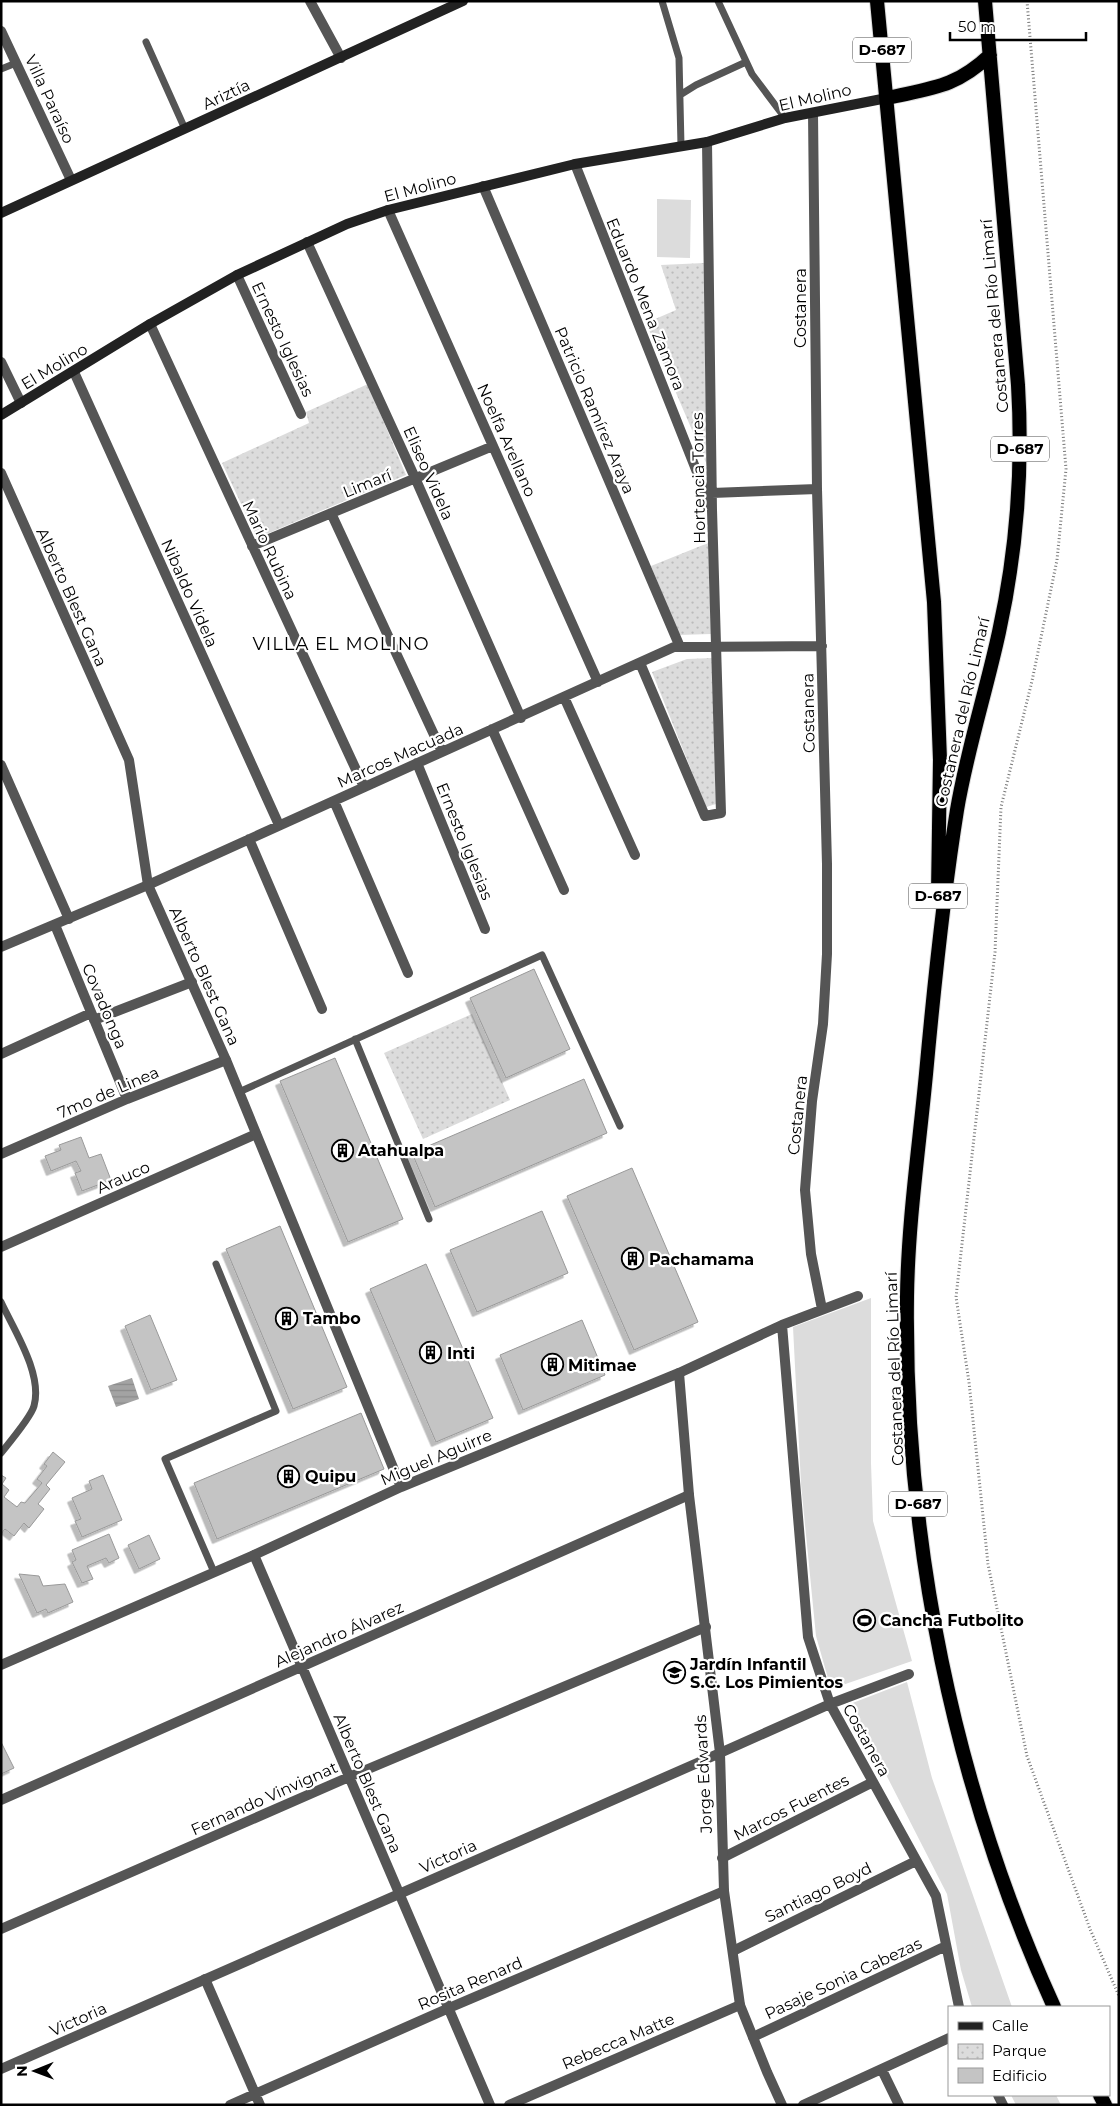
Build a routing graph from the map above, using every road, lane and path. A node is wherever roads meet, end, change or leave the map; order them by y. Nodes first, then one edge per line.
1 (310, 1) edge
2 (463, 1) edge
3 (662, 1) edge
4 (718, 1) edge
5 (876, 1) edge
6 (985, 1) edge
7 (1027, 1) edge
8 (1, 31) edge
9 (146, 42) dead end
10 (990, 55) junction
11 (341, 58) junction
12 (746, 62) junction
13 (16, 63) junction
14 (1, 69) edge
15 (680, 95) junction
16 (887, 98) junction
17 (814, 113) junction
18 (785, 118) junction
19 (186, 129) junction
20 (707, 142) junction
21 (681, 146) junction
22 (575, 164) junction
23 (71, 180) junction
24 (483, 186) junction
25 (388, 210) junction
26 (1, 213) edge
27 (307, 242) junction
28 (237, 276) junction
29 (150, 324) junction
30 (1, 362) edge
31 (74, 372) junction
32 (21, 403) junction
33 (301, 414) dead end
34 (1, 415) edge
35 (493, 446) junction
36 (1, 473) edge
37 (416, 480) junction
38 (817, 488) junction
39 (712, 493) junction
40 (712, 510) junction
41 (331, 514) junction
42 (252, 546) junction
43 (822, 646) junction
44 (680, 647) junction
45 (718, 647) junction
46 (640, 663) junction
47 (598, 682) junction
48 (564, 697) junction
49 (521, 718) junction
50 (492, 729) junction
51 (442, 752) junction
52 (418, 763) junction
53 (1, 765) edge
54 (364, 787) junction
55 (334, 801) junction
56 (279, 826) junction
57 (249, 839) junction
58 (634, 855) dead end
59 (148, 885) junction
60 (564, 890) dead end
61 (69, 919) junction
62 (55, 925) junction
63 (485, 929) dead end
64 (1, 947) edge
65 (408, 972) dead end
66 (935, 981) junction
67 (192, 982) junction
68 (322, 1009) dead end
69 (93, 1016) junction
70 (355, 1039) junction
71 (1, 1054) edge
72 (226, 1060) junction
73 (239, 1092) junction
74 (127, 1099) junction
75 (620, 1126) dead end
76 (256, 1134) junction
77 (1, 1154) edge
78 (429, 1219) dead end
79 (1, 1247) edge
80 (216, 1264) dead end
81 (858, 1296) dead end
82 (1, 1302) edge
83 (822, 1309) junction
84 (782, 1325) junction
85 (680, 1373) junction
86 (1, 1454) edge
87 (401, 1487) junction
88 (690, 1495) junction
89 (254, 1555) junction
90 (214, 1572) junction
91 (706, 1628) junction
92 (1, 1665) edge
93 (302, 1667) junction
94 (909, 1674) dead end
95 (830, 1704) junction
96 (720, 1753) junction
97 (349, 1777) junction
98 (873, 1782) junction
99 (1, 1800) edge
100 (722, 1858) junction
101 (916, 1861) junction
102 (724, 1891) junction
103 (400, 1894) junction
104 (1, 1929) edge
105 (946, 1946) junction
106 (733, 1951) junction
107 (205, 1980) junction
108 (1119, 1996) edge
109 (740, 2005) junction
110 (959, 2006) edge
111 (1054, 2006) edge
112 (448, 2008) junction
113 (753, 2038) junction
114 (948, 2038) edge
115 (1, 2069) edge
116 (882, 2070) junction
117 (255, 2094) junction
118 (230, 2105) edge
119 (260, 2105) edge
120 (490, 2105) edge
121 (509, 2105) edge
122 (782, 2105) edge
123 (803, 2105) edge
124 (899, 2105) edge

1 - 11 street
2 - 11 main road, Ariztía
3 - 15 lane
4 - 12 lane
5 - 16 highway, Costanera del Río Limarí / D-687
6 - 10 highway, Costanera del Río Limarí / D-687
7 - 108 path
8 - 13 street, Villa Paraíso
9 - 19 lane
10 - 16 highway
10 - 66 highway, Costanera del Río Limarí / D-687
11 - 19 main road, Ariztía
12 - 15 lane
12 - 18 lane
13 - 14 lane
13 - 23 street, Villa Paraíso
15 - 21 lane
16 - 17 main road, El Molino
16 - 66 highway, Costanera del Río Limarí / D-687
17 - 18 main road, El Molino
17 - 38 street, Costanera
18 - 20 main road, El Molino
19 - 23 main road, Ariztía
20 - 21 main road, El Molino
20 - 39 street, Hortencia Torres
21 - 22 main road, El Molino
22 - 24 main road, El Molino
22 - 40 street, Eduardo Mena Zamora
23 - 26 main road, Ariztía
24 - 25 main road, El Molino
24 - 44 street, Patricio Ramírez Araya
25 - 27 main road, El Molino
25 - 35 street, Noelfa Arellano
27 - 28 main road, El Molino
27 - 37 street, Eliseo Videla
28 - 29 main road, El Molino
28 - 33 street, Ernesto Iglesias
29 - 31 main road, El Molino
29 - 42 street, Mario Rubina
30 - 32 street
31 - 32 main road, El Molino
31 - 56 street, Nibaldo Videla
32 - 34 main road, El Molino
35 - 37 street, Limarí
35 - 47 street, Noelfa Arellano
36 - 59 street, Alberto Blest Gana
37 - 41 street, Limarí
37 - 49 street, Eliseo Videla
38 - 39 street
38 - 43 street, Costanera
39 - 40 street, Hortencia Torres
40 - 45 street, Hortencia Torres
41 - 42 street, Limarí
41 - 51 street
42 - 54 street, Mario Rubina
43 - 45 street, Marcos Macuada
43 - 83 street, Costanera
44 - 45 street, Marcos Macuada
44 - 46 street, Marcos Macuada
45 - 46 street, Hortencia Torres
46 - 47 street, Marcos Macuada
47 - 48 street, Marcos Macuada
48 - 49 street, Marcos Macuada
48 - 58 street
49 - 50 street, Marcos Macuada
50 - 51 street, Marcos Macuada
50 - 60 street
51 - 52 street, Marcos Macuada
52 - 54 street, Marcos Macuada
52 - 63 street, Ernesto Iglesias
53 - 61 street
54 - 55 street, Marcos Macuada
55 - 56 street, Marcos Macuada
55 - 65 street
56 - 57 street, Marcos Macuada
57 - 59 street, Marcos Macuada
57 - 68 street
59 - 61 street, Marcos Macuada
59 - 67 street, Alberto Blest Gana
61 - 62 street, Marcos Macuada
62 - 64 street, Marcos Macuada
62 - 69 street, Covadonga
66 - 111 highway, Costanera del Río Limarí / D-687
67 - 69 street
67 - 72 street, Alberto Blest Gana
69 - 71 street
69 - 74 street, Covadonga
70 - 73 lane
70 - 75 lane
70 - 78 lane
72 - 73 street, Alberto Blest Gana
72 - 74 street, 7mo de Linea
73 - 76 street, Alberto Blest Gana
74 - 77 street, 7mo de Linea
76 - 79 street, Arauco
76 - 87 street, Alberto Blest Gana
80 - 90 lane
81 - 83 street, Miguel Aguirre
82 - 86 lane
83 - 84 street, Miguel Aguirre
84 - 85 street, Miguel Aguirre
84 - 95 street, Costanera
85 - 87 street, Miguel Aguirre
85 - 88 street, Jorge Edwards
87 - 89 street, Miguel Aguirre
88 - 91 street, Jorge Edwards
88 - 93 street, Alejandro Álvarez
89 - 90 street, Miguel Aguirre
89 - 93 street, Alberto Blest Gana
90 - 92 street, Miguel Aguirre
91 - 96 street, Jorge Edwards
91 - 97 street, Fernando Vinvignat
93 - 97 street, Alberto Blest Gana
93 - 99 street, Alejandro Álvarez
94 - 95 street, Victoria
95 - 96 street, Victoria
95 - 98 street, Costanera
96 - 100 street, Jorge Edwards
96 - 103 street, Victoria
97 - 103 street, Alberto Blest Gana
97 - 104 street, Fernando Vinvignat
98 - 100 street, Marcos Fuentes
98 - 101 street, Costanera
100 - 102 street, Jorge Edwards
101 - 105 street, Costanera
101 - 106 street, Santiago Boyd
102 - 106 street, Jorge Edwards
102 - 112 street, Rosita Renard
103 - 107 street, Victoria
103 - 112 street, Alberto Blest Gana
105 - 110 street, Costanera
105 - 113 street, Pasaje Sonia Cabezas
106 - 109 street, Jorge Edwards
107 - 115 street, Victoria
107 - 117 street
109 - 113 street, Jorge Edwards
109 - 121 street, Rebecca Matte
112 - 117 street, Rosita Renard
112 - 120 street, Alberto Blest Gana
113 - 122 street, Jorge Edwards
114 - 116 street
116 - 123 street
116 - 124 street
117 - 118 street, Rosita Renard
117 - 119 street

